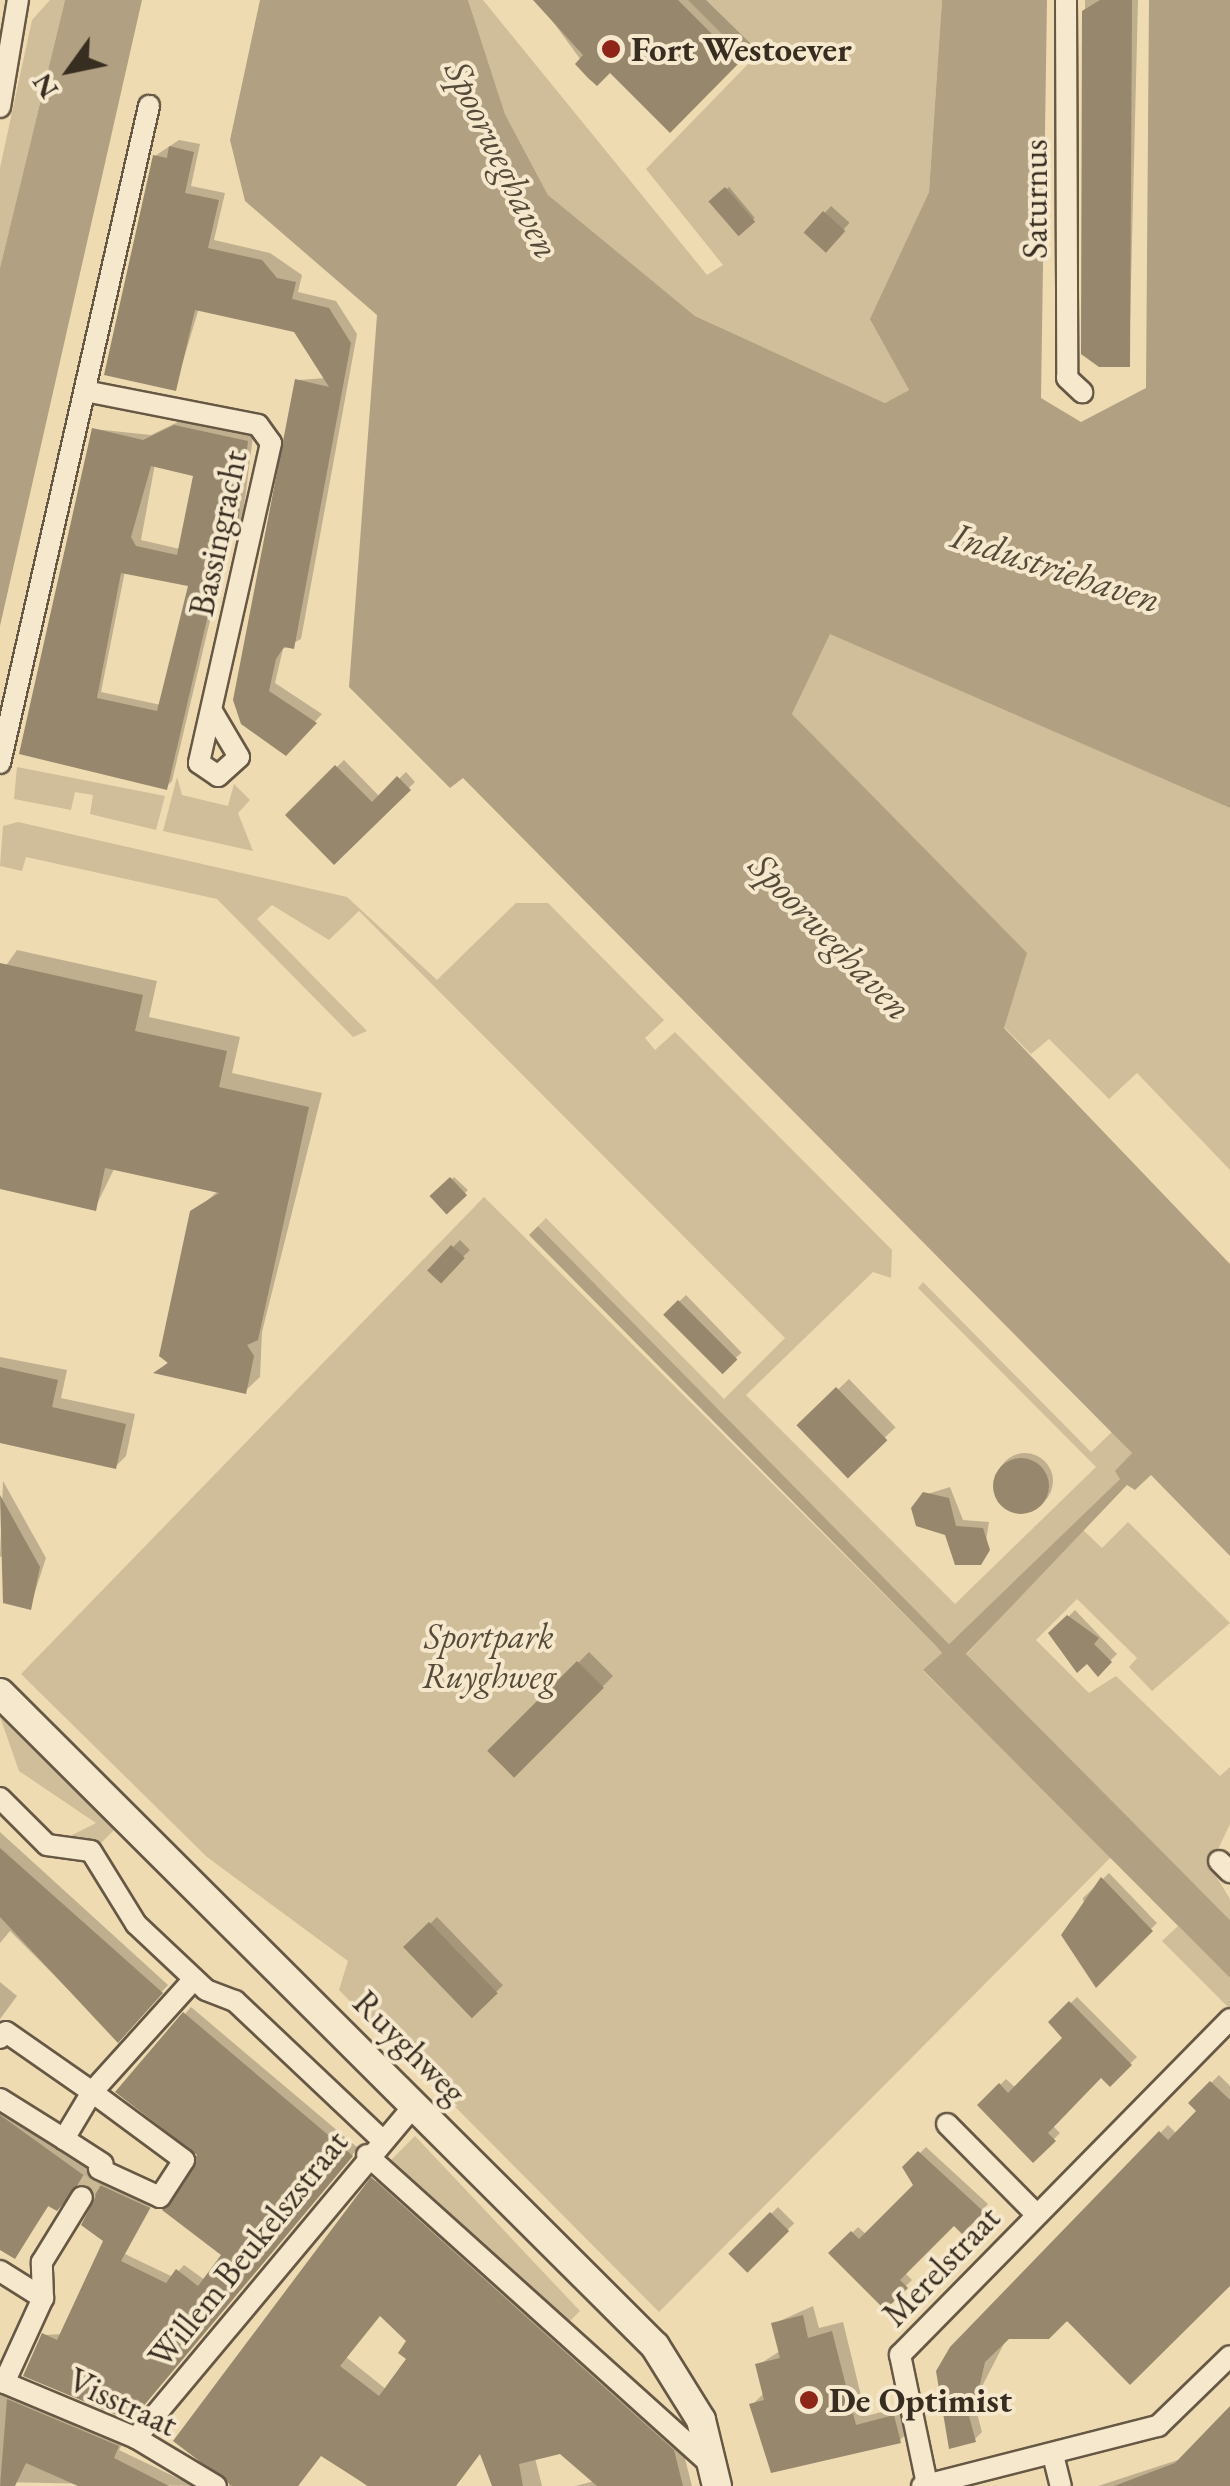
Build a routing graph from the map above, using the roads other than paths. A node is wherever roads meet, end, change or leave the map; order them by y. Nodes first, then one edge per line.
1 (18, 0) edge
2 (1066, 0) edge
3 (0, 104) edge
4 (149, 106) dead end
5 (85, 391) junction
6 (1082, 392) dead end
7 (213, 713) dead end
8 (0, 763) edge
9 (0, 1692) edge
10 (0, 1798) edge
11 (194, 1979) junction
12 (1230, 2020) edge
13 (0, 2038) edge
14 (99, 2085) junction
15 (0, 2099) edge
16 (414, 2104) junction
17 (946, 2124) dead end
18 (64, 2138) junction
19 (374, 2146) junction
20 (82, 2197) tunnel mouth
21 (1036, 2214) junction
22 (0, 2270) edge
23 (42, 2298) junction
24 (1230, 2356) edge
25 (2, 2382) edge
26 (136, 2438) junction
27 (1053, 2455) junction
28 (715, 2476) edge
29 (991, 2478) edge
30 (925, 2485) edge
31 (216, 2486) edge
32 (1061, 2486) edge

1 - 3 street
2 - 6 street, Saturnus
4 - 5 street
5 - 7 street, Bassingracht
5 - 8 street
9 - 16 street, Ruyghweg
10 - 11 street
11 - 14 street
11 - 19 street
12 - 21 street, Merelstraat
13 - 14 street
14 - 18 street
14 - 18 street
15 - 18 street
16 - 19 street, Willem Beukelszstraat
16 - 28 street, Ruyghweg
17 - 21 street, Merelstraat
19 - 26 street, Willem Beukelszstraat
19 - 28 street
20 - 23 street
21 - 30 street, Merelstraat
22 - 23 street
23 - 25 street
24 - 27 street
25 - 26 street, Visstraat
26 - 31 street, Visstraat
27 - 29 street
27 - 32 street
29 - 30 street

